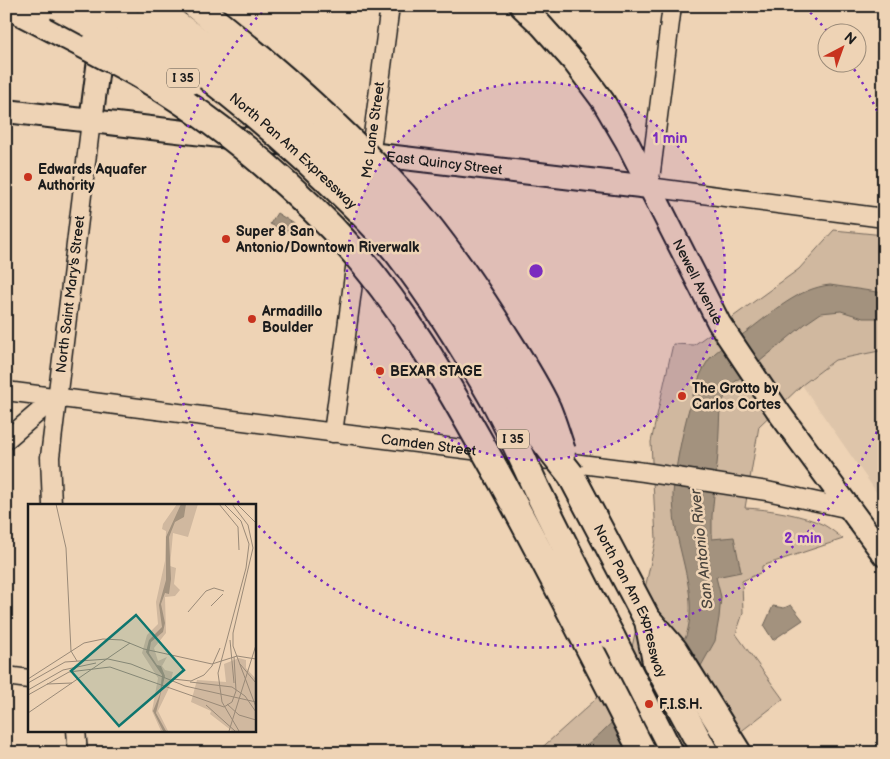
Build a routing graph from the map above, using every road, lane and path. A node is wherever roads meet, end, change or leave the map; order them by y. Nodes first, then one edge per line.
1 (9, 6) edge
2 (56, 6) edge
3 (105, 6) edge
4 (150, 6) edge
5 (196, 6) edge
6 (390, 6) edge
7 (521, 6) edge
8 (672, 6) edge
9 (6, 13) edge
10 (90, 48) junction
11 (6, 111) edge
12 (90, 121) junction
13 (370, 154) junction
14 (294, 158) junction
15 (650, 187) junction
16 (884, 218) edge
17 (6, 391) edge
18 (56, 397) junction
19 (460, 406) junction
20 (333, 433) junction
21 (6, 440) edge
22 (571, 475) junction
23 (52, 504) edge
24 (850, 509) junction
25 (884, 555) edge
26 (574, 566) junction
27 (648, 621) junction
28 (6, 676) edge
29 (28, 679) edge
30 (76, 732) edge
31 (78, 753) edge
32 (633, 753) edge
33 (643, 753) edge
34 (670, 753) edge
35 (705, 753) edge
36 (738, 753) edge

1 - 10 highway
2 - 14 highway, North Pan Am Expressway / I 35, bridge
3 - 12 main road, North Saint Mary's Street
3 - 14 highway, North Pan Am Expressway / I 35, bridge
4 - 22 highway, North Pan Am Expressway / I 35, bridge
5 - 22 highway, North Pan Am Expressway / I 35, bridge
6 - 13 street, Mc Lane Street
7 - 15 main road, Newell Avenue
8 - 15 street
9 - 10 highway
10 - 19 highway, bridge
11 - 12 main road, East Quincy Street
12 - 13 main road, East Quincy Street
12 - 18 street, North Saint Mary's Street
13 - 15 main road, East Quincy Street
13 - 20 street, Mc Lane Street
14 - 26 highway, North Pan Am Expressway, bridge
14 - 26 highway, North Pan Am Expressway / I 35, bridge
15 - 16 street, East Quincy Street
15 - 24 main road, Newell Avenue
17 - 18 street, Camden Street
18 - 20 street, Camden Street
18 - 21 street
18 - 23 street, North Saint Mary's Street
19 - 32 highway, bridge
19 - 33 highway, bridge
20 - 24 street, Camden Street
22 - 27 highway, North Pan Am Expressway / I 35
24 - 25 main road, Newell Avenue
26 - 34 highway, North Pan Am Expressway / I 35, bridge
27 - 35 highway, North Pan Am Expressway / I 35
27 - 36 highway
28 - 29 street
30 - 31 street

